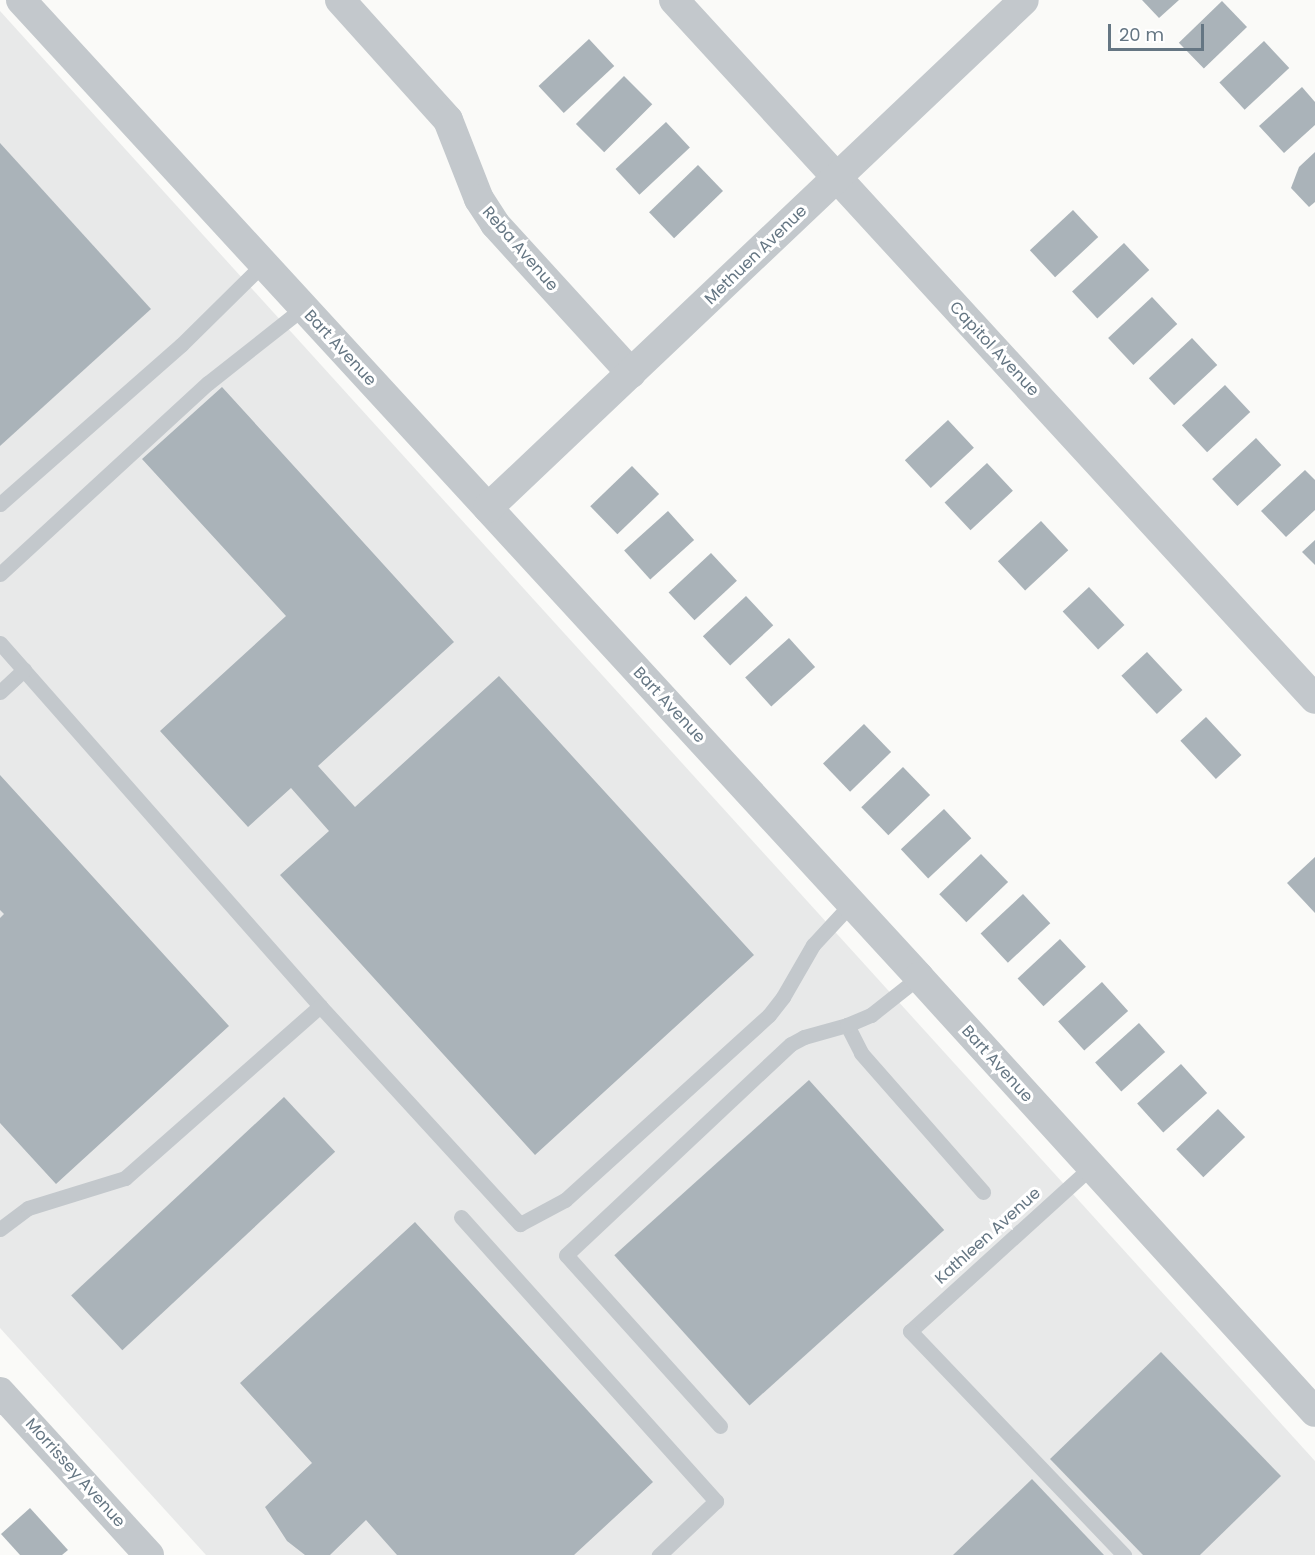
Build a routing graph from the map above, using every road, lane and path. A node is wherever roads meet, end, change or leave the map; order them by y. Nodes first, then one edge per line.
1 (21, 0) edge
2 (340, 0) edge
3 (674, 0) edge
4 (1024, 0) edge
5 (837, 178) junction
6 (262, 265) junction
7 (303, 308) junction
8 (631, 373) junction
9 (0, 504) edge
10 (488, 508) junction
11 (0, 574) edge
12 (0, 643) edge
13 (24, 670) junction
14 (0, 692) edge
15 (1315, 699) edge
16 (851, 904) junction
17 (919, 977) junction
18 (320, 1006) junction
19 (847, 1025) junction
20 (1090, 1168) junction
21 (983, 1192) dead end
22 (461, 1217) dead end
23 (0, 1229) edge
24 (0, 1392) edge
25 (1315, 1412) edge
26 (720, 1426) dead end
27 (149, 1555) edge
28 (659, 1555) edge
29 (1124, 1555) edge

1 - 6 street, Bart Avenue
2 - 8 street, Reba Avenue
3 - 5 street, Capitol Avenue
4 - 5 street, Methuen Avenue
5 - 8 street, Methuen Avenue
5 - 15 street, Capitol Avenue
6 - 7 street, Bart Avenue
6 - 9 lane
7 - 10 street, Bart Avenue
7 - 11 lane
8 - 10 street, Methuen Avenue
10 - 16 street, Bart Avenue
12 - 13 lane
13 - 14 lane
13 - 18 lane
16 - 17 street, Bart Avenue
16 - 18 lane
17 - 19 lane
17 - 20 street, Bart Avenue
18 - 23 lane
19 - 21 lane
19 - 26 lane
20 - 25 street, Bart Avenue
20 - 29 lane, Kathleen Avenue
22 - 28 lane
24 - 27 street, Morrissey Avenue

